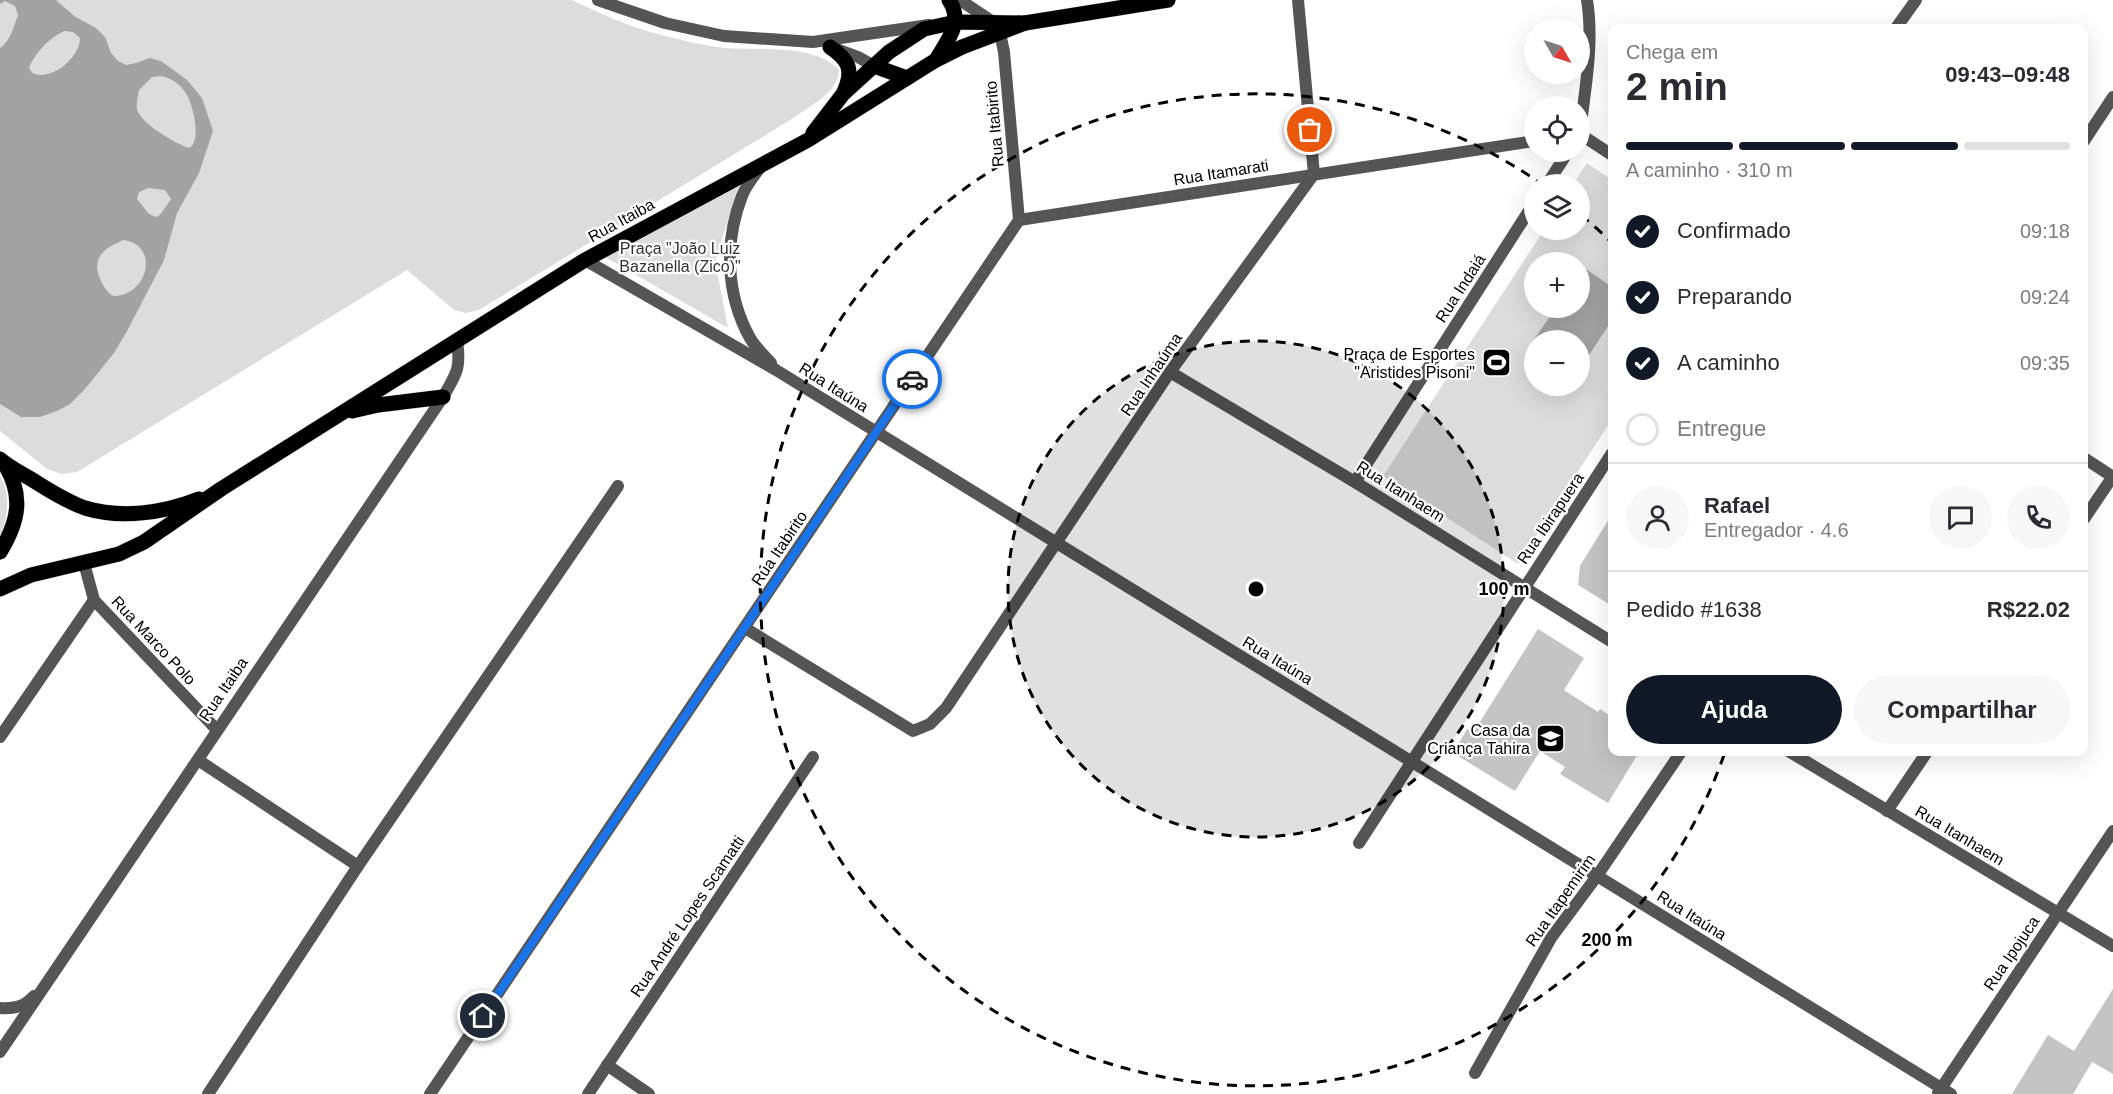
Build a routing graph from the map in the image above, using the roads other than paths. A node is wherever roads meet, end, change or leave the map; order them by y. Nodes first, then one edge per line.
1 (598, 0) edge
2 (949, 0) edge
3 (960, 0) edge
4 (1168, 0) edge
5 (1298, 0) edge
6 (1587, 0) edge
7 (1916, 0) edge
8 (952, 23) junction
9 (1899, 24) edge
10 (997, 27) junction
11 (813, 42) junction
12 (830, 47) junction
13 (936, 60) junction
14 (874, 66) junction
15 (907, 78) junction
16 (843, 94) junction
17 (1583, 96) edge
18 (2113, 97) edge
19 (2088, 135) edge
20 (808, 140) junction
21 (1590, 140) edge
22 (1524, 142) edge
23 (1608, 152) edge
24 (764, 162) junction
25 (1314, 174) junction
26 (1524, 219) edge
27 (1019, 220) junction
28 (585, 260) junction
29 (457, 341) junction
30 (776, 370) junction
31 (1170, 372) junction
32 (442, 397) junction
33 (341, 414) junction
34 (876, 432) junction
35 (1608, 459) edge
36 (2, 460) edge
37 (2088, 460) edge
38 (2113, 476) edge
39 (1355, 482) junction
40 (618, 486) dead end
41 (221, 489) junction
42 (2088, 513) edge
43 (1056, 544) junction
44 (0, 552) edge
45 (84, 563) junction
46 (1524, 587) junction
47 (0, 589) edge
48 (94, 600) junction
49 (745, 628) junction
50 (1608, 640) edge
51 (217, 730) junction
52 (0, 737) edge
53 (1678, 756) edge
54 (1797, 756) edge
55 (1924, 756) edge
56 (813, 757) dead end
57 (198, 760) junction
58 (1411, 761) junction
59 (1887, 811) junction
60 (2113, 831) edge
61 (1359, 843) dead end
62 (358, 866) junction
63 (1597, 876) junction
64 (2058, 913) junction
65 (2113, 946) edge
66 (47, 982) junction
67 (0, 1008) edge
68 (0, 1052) edge
69 (607, 1065) junction
70 (1475, 1073) dead end
71 (1943, 1092) edge
72 (208, 1094) edge
73 (430, 1094) edge
74 (588, 1094) edge
75 (649, 1094) edge

1 - 11 street
2 - 8 main road
3 - 10 street
4 - 10 main road
5 - 25 street
6 - 17 street
7 - 9 street
8 - 10 main road, Rua Itaiba
8 - 11 street
8 - 13 main road
8 - 14 main road, Rua Itaiba
10 - 13 main road, Rua Itaiba
10 - 27 street, Rua Itabirito
11 - 12 street
12 - 14 street
12 - 16 main road
13 - 15 main road, Rua Itaiba
14 - 15 main road
14 - 16 main road, Rua Itaiba
15 - 20 main road, Rua Itaiba
16 - 20 main road, Rua Itaiba
18 - 19 street
20 - 24 main road, Rua Itaiba
21 - 23 street
22 - 25 street, Rua Itamarati
24 - 28 main road, Rua Itaiba
24 - 30 street
25 - 27 street, Rua Itamarati
25 - 31 street, Rua Inhaúma
26 - 39 street, Rua Indaiá
27 - 34 street, Rua Itabirito
28 - 29 main road, Rua Itaiba
28 - 30 street, Rua Itaúna
29 - 32 street, Rua Itaiba
29 - 33 main road, Rua Itaiba
30 - 34 street, Rua Itaúna
31 - 39 street, Rua Itanhaem
31 - 43 street, Rua Inhaúma
32 - 33 main road
32 - 51 street, Rua Itaiba
33 - 41 main road, Rua Itaiba
34 - 43 street, Rua Itaúna
34 - 49 street, Rua Itabirito
35 - 46 street, Rua Ibirapuera
36 - 41 main road, Rua Itaiba
36 - 44 main road
37 - 38 street
38 - 42 street
39 - 46 street, Rua Itanhaem
40 - 62 street
41 - 45 main road, Rua Itaiba
43 - 49 street, Rua Inhaúma
43 - 58 street, Rua Itaúna
45 - 47 main road, Rua Itaiba
45 - 48 street, Rua Marco Polo
46 - 50 street, Rua Itanhaem
46 - 58 street, Rua Ibirapuera
48 - 51 street, Rua Marco Polo
48 - 52 street
49 - 73 street, Rua Itabirito
51 - 57 street, Rua Itaiba
53 - 63 street, Rua Itapemirim
54 - 59 street, Rua Itanhaem
55 - 59 street
56 - 69 street, Rua André Lopes Scamatti
57 - 62 street
57 - 66 street, Rua Itaiba
58 - 61 street, Rua Ibirapuera
58 - 63 street, Rua Itaúna
59 - 64 street, Rua Itanhaem
60 - 64 street, Rua Ipojuca
62 - 72 street
63 - 70 street, Rua Itapemirim
63 - 71 street, Rua Itaúna
64 - 65 street, Rua Itanhaem
64 - 71 street, Rua Ipojuca
66 - 67 street
66 - 68 street, Rua Itaiba
69 - 74 street, Rua André Lopes Scamatti
69 - 75 street

